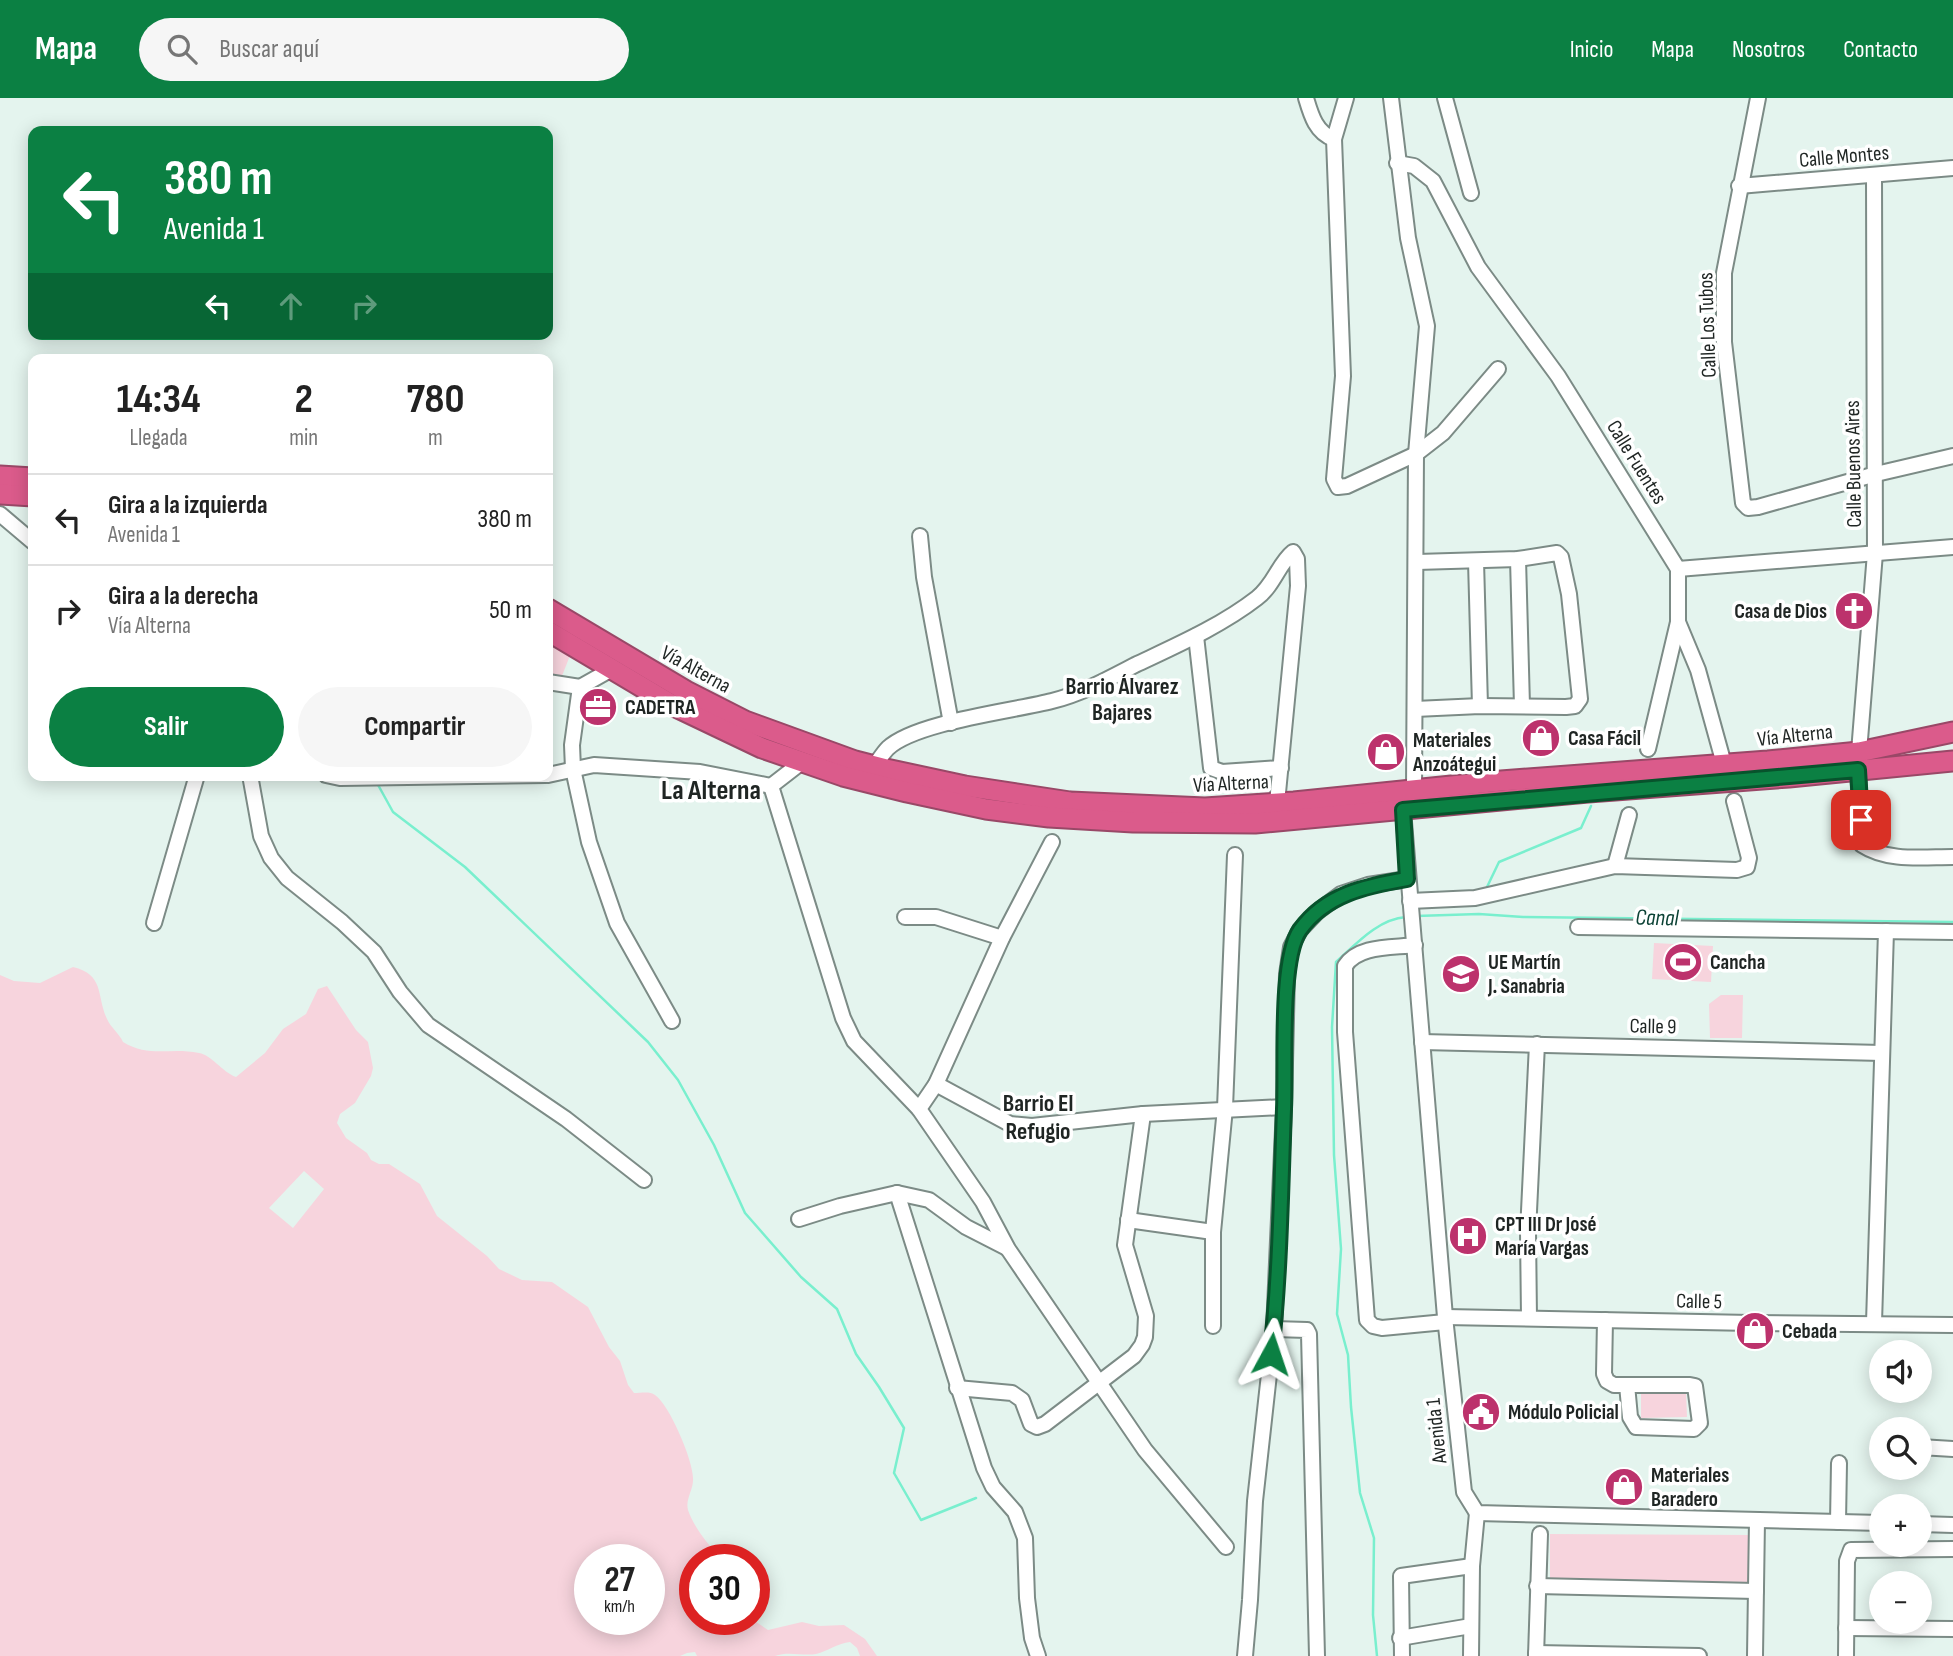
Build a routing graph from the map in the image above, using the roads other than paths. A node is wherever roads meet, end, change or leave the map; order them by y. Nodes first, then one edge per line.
1 (1306, 98) edge
2 (1346, 98) edge
3 (1391, 98) edge
4 (1445, 98) edge
5 (1758, 98) edge
6 (1335, 138) junction
7 (1397, 163) junction
8 (1953, 168) edge
9 (1874, 175) junction
10 (1739, 186) junction
11 (1471, 193) dead end
12 (1498, 369) dead end
13 (1416, 454) junction
14 (1953, 456) edge
15 (1876, 474) junction
16 (0, 476) edge
17 (28, 478) edge
18 (0, 494) edge
19 (28, 496) edge
20 (0, 514) edge
21 (920, 536) dead end
22 (28, 538) edge
23 (1953, 547) edge
24 (1875, 553) junction
25 (1518, 559) junction
26 (1476, 561) junction
27 (1417, 562) junction
28 (1678, 569) junction
29 (553, 612) edge
30 (1678, 622) junction
31 (553, 634) edge
32 (1196, 636) junction
33 (612, 669) junction
34 (553, 683) edge
35 (580, 687) junction
36 (1480, 706) junction
37 (1522, 706) junction
38 (1415, 709) junction
39 (951, 723) junction
40 (1953, 732) edge
41 (1648, 749) dead end
42 (1858, 761) junction
43 (1953, 761) edge
44 (802, 762) junction
45 (1724, 764) junction
46 (875, 765) junction
47 (1281, 768) junction
48 (573, 769) junction
49 (553, 774) edge
50 (195, 781) edge
51 (251, 781) edge
52 (771, 786) junction
53 (1414, 790) junction
54 (1734, 801) dead end
55 (1276, 803) junction
56 (1403, 810) junction
57 (1629, 815) dead end
58 (1052, 842) dead end
59 (1236, 855) dead end
60 (1953, 857) edge
61 (1615, 866) junction
62 (1407, 879) junction
63 (1410, 904) junction
64 (905, 917) dead end
65 (154, 923) dead end
66 (1578, 928) dead end
67 (1886, 931) junction
68 (1953, 932) edge
69 (1002, 938) junction
70 (1414, 941) junction
71 (672, 1021) dead end
72 (1422, 1042) junction
73 (1537, 1044) junction
74 (1882, 1053) junction
75 (936, 1084) junction
76 (1284, 1107) junction
77 (1225, 1108) junction
78 (919, 1109) junction
79 (1143, 1114) junction
80 (644, 1180) dead end
81 (897, 1193) junction
82 (799, 1219) dead end
83 (1128, 1220) junction
84 (1213, 1232) junction
85 (1008, 1249) junction
86 (1529, 1318) junction
87 (1445, 1319) junction
88 (1605, 1320) junction
89 (1874, 1323) junction
90 (1953, 1325) edge
91 (1213, 1326) dead end
92 (1274, 1329) junction
93 (1099, 1382) junction
94 (1627, 1385) junction
95 (957, 1388) junction
96 (1932, 1448) edge
97 (1953, 1449) edge
98 (1839, 1464) dead end
99 (1478, 1513) junction
100 (1757, 1520) junction
101 (1838, 1522) junction
102 (1869, 1523) edge
103 (1932, 1524) edge
104 (1953, 1525) edge
105 (1540, 1534) dead end
106 (1226, 1547) dead end
107 (1953, 1549) edge
108 (1472, 1566) junction
109 (1537, 1586) junction
110 (1756, 1591) junction
111 (1471, 1626) junction
112 (1846, 1628) junction
113 (1953, 1629) edge
114 (1400, 1638) junction
115 (1536, 1654) edge
116 (1038, 1656) edge
117 (1245, 1656) edge
118 (1317, 1656) edge
119 (1402, 1656) edge
120 (1471, 1656) edge
121 (1699, 1656) edge
122 (1755, 1656) edge
123 (1846, 1656) edge

1 - 6 street
2 - 6 street
3 - 7 street
4 - 11 street
5 - 10 street, Calle Los Tubos
6 - 13 street
7 - 13 street
7 - 28 street, Calle Fuentes
8 - 9 street, Calle Montes
9 - 10 street, Calle Montes
9 - 15 street, Calle Buenos Aires
10 - 15 street, Calle Los Tubos
12 - 13 street
13 - 27 street
14 - 15 street
15 - 24 street, Calle Buenos Aires
16 - 17 highway
18 - 19 highway
20 - 22 street
21 - 39 street
23 - 24 street
24 - 28 street
24 - 42 street, Calle Buenos Aires
25 - 26 street
25 - 37 street
25 - 37 street
26 - 27 street
26 - 36 street
27 - 38 street
28 - 30 street
29 - 46 highway, Vía Alterna
30 - 41 street
30 - 45 street
31 - 33 highway, Vía Alterna
32 - 39 street
32 - 47 street
32 - 47 street
33 - 35 street
33 - 44 highway, Vía Alterna
34 - 35 street
35 - 48 street
36 - 37 street
36 - 38 street
38 - 53 street
39 - 46 street
40 - 42 highway, Vía Alterna
42 - 43 highway, Vía Alterna
42 - 45 highway, Vía Alterna
42 - 56 highway, Vía Alterna
42 - 60 street, Calle Buenos Aires
44 - 52 street
44 - 56 highway, Vía Alterna
45 - 53 highway, Vía Alterna
46 - 55 highway, Vía Alterna
47 - 55 street
48 - 49 street
48 - 52 street
48 - 71 street
50 - 65 street
51 - 80 street
52 - 78 street
53 - 55 highway, Vía Alterna
54 - 61 street
56 - 62 street
57 - 61 street
58 - 69 street
59 - 77 street
61 - 63 street
62 - 63 street
62 - 76 street
63 - 70 street, Avenida 1
64 - 69 street
66 - 67 street
67 - 68 street
67 - 74 street
69 - 75 street
70 - 72 street, Avenida 1
70 - 87 street, Calle 5
72 - 73 street, Calle 9
72 - 87 street, Avenida 1
73 - 74 street, Calle 9
73 - 86 street
74 - 89 street
75 - 78 street
75 - 79 street
76 - 77 street
76 - 92 street
77 - 79 street
77 - 84 street
78 - 85 street
79 - 83 street
81 - 82 street
81 - 85 street
81 - 95 street
83 - 84 street
83 - 93 street
84 - 91 street
85 - 93 street
86 - 87 street, Calle 5
86 - 88 street, Calle 5
87 - 99 street, Avenida 1
88 - 89 street, Calle 5
88 - 94 street
89 - 90 street, Calle 5
92 - 117 street
92 - 118 street
93 - 95 street
93 - 106 street
94 - 94 street
95 - 116 street
96 - 97 street
98 - 101 street
99 - 100 street
99 - 108 street
100 - 101 street
100 - 110 street
101 - 102 street
103 - 104 street
105 - 109 street
107 - 112 street
108 - 111 street
108 - 114 street
109 - 110 street
109 - 115 street
110 - 122 street
111 - 114 street
111 - 120 street
112 - 113 street
112 - 123 street
114 - 119 street
115 - 121 street

